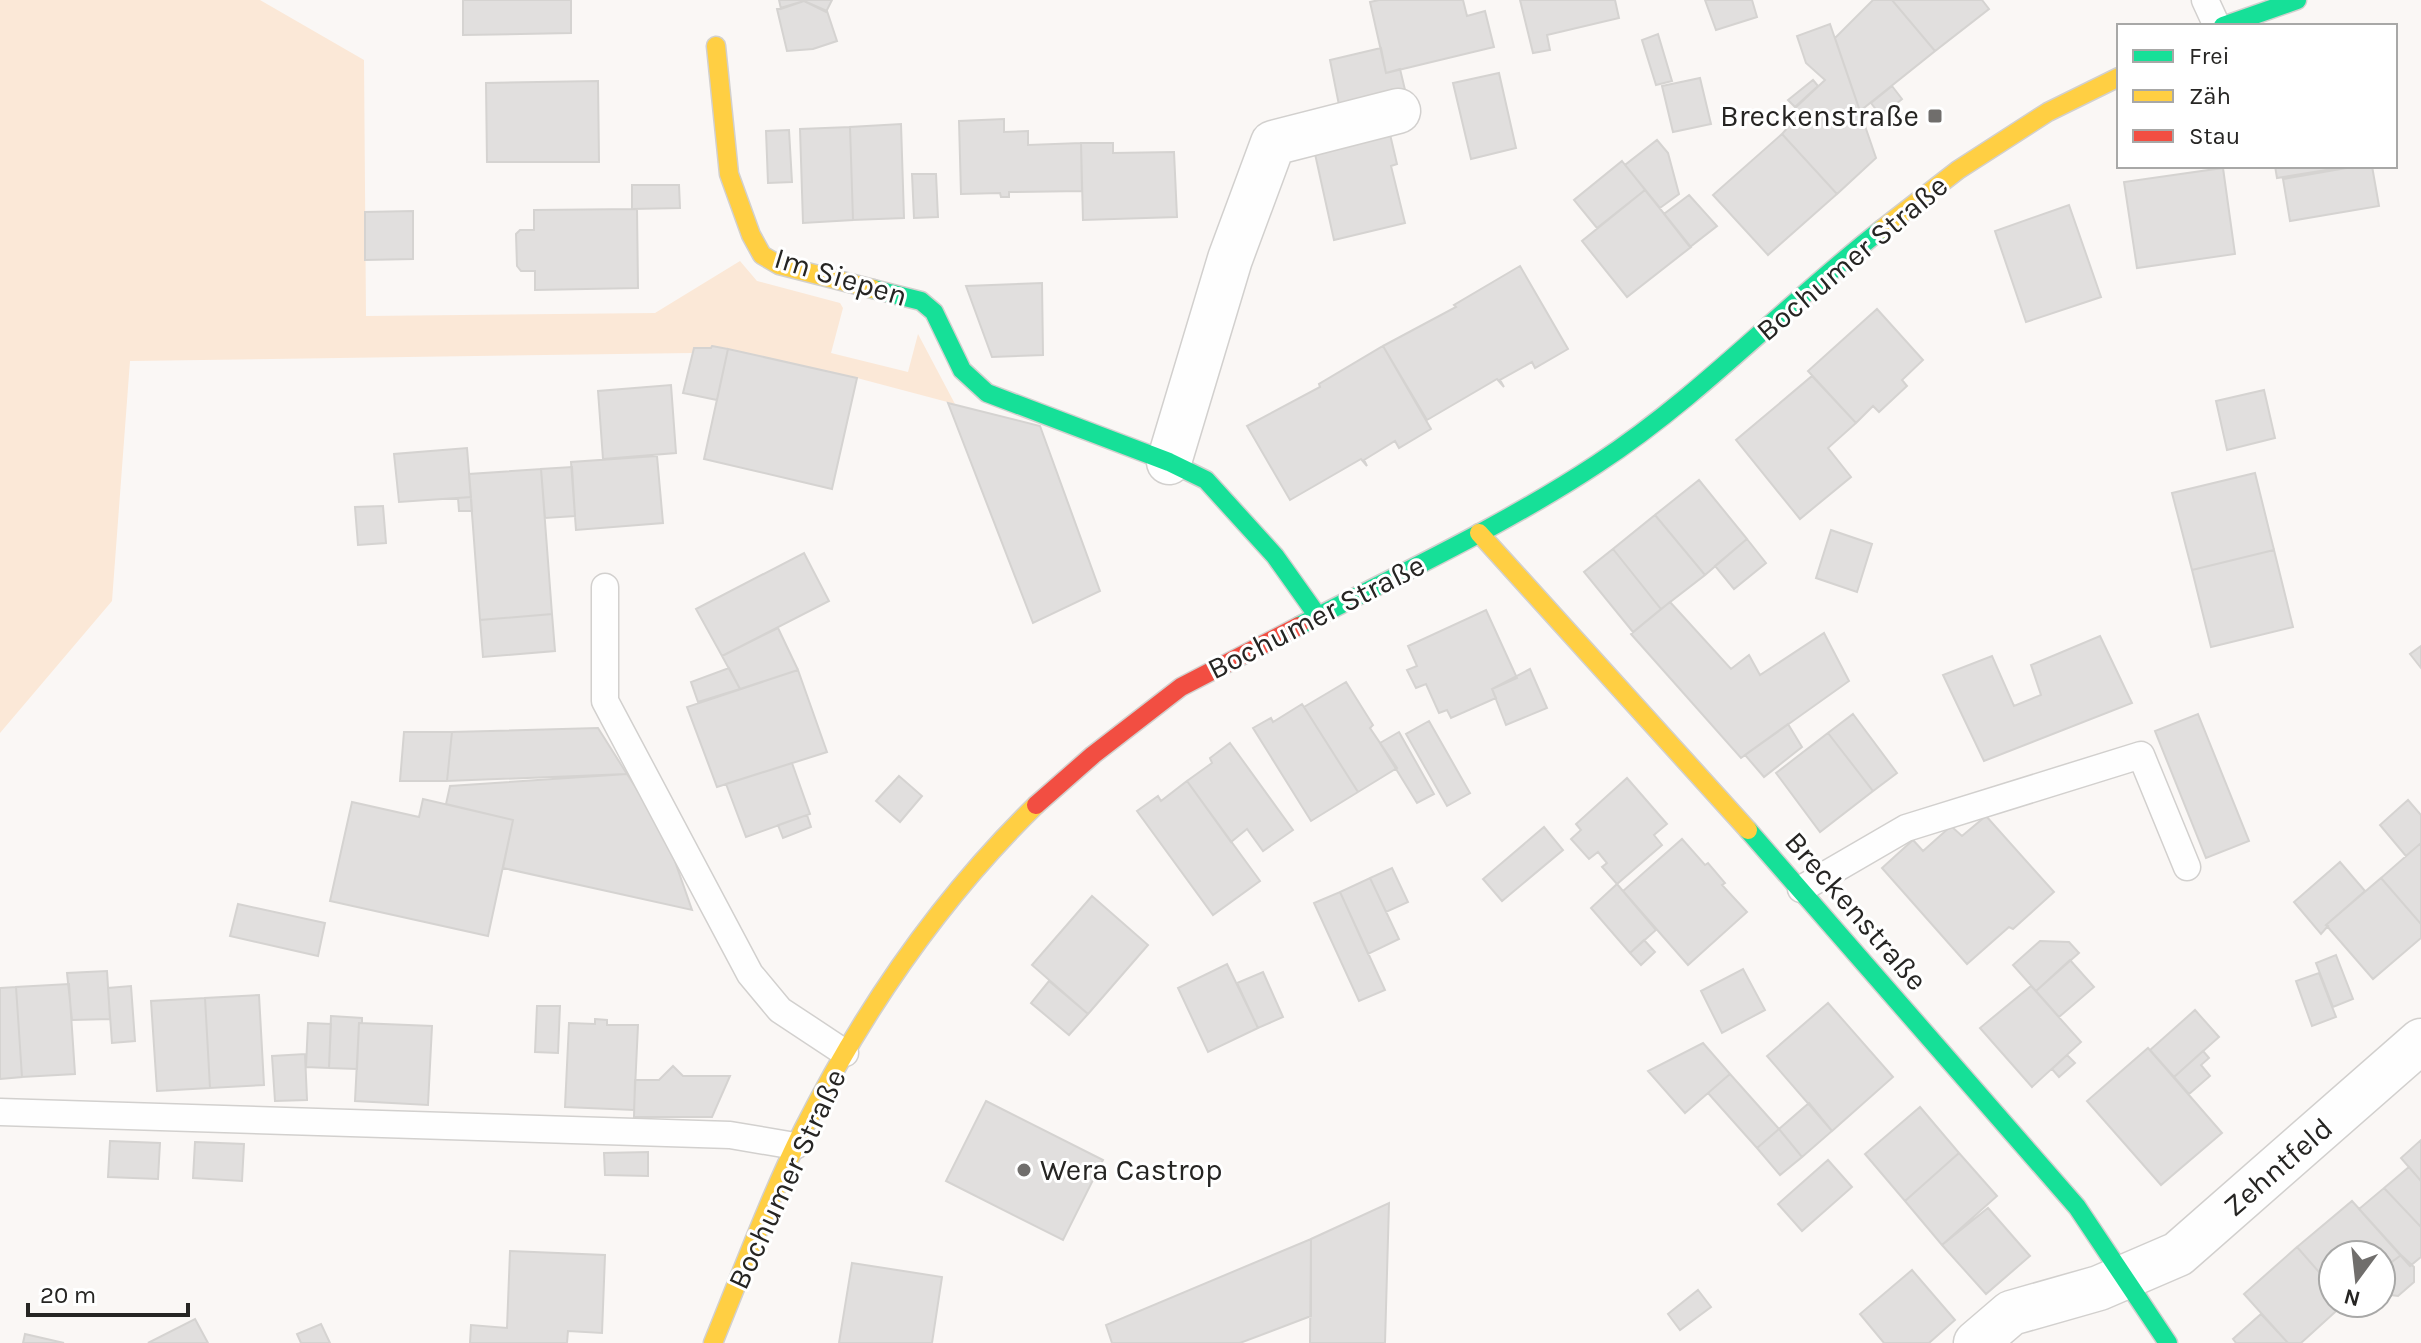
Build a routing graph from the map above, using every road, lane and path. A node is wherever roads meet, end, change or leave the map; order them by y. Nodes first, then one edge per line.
1 (2205, 0) edge
2 (2297, 0) edge
3 (2219, 24) edge
4 (2226, 24) edge
5 (716, 46) dead end
6 (2117, 78) edge
7 (1398, 111) dead end
8 (1169, 462) junction
9 (1479, 533) junction
10 (605, 587) dead end
11 (1317, 615) junction
12 (2187, 867) dead end
13 (1801, 889) junction
14 (2421, 1041) edge
15 (845, 1053) junction
16 (0, 1112) edge
17 (795, 1146) junction
18 (2124, 1276) junction
19 (713, 1343) edge
20 (1976, 1343) edge
21 (2168, 1343) edge

1 - 3 lane
2 - 4 main road
5 - 8 main road, Im Siepen
6 - 9 main road, Bochumer Straße
7 - 8 street
8 - 11 main road, Im Siepen
9 - 11 main road, Bochumer Straße
9 - 13 main road, Breckenstraße
10 - 15 lane
11 - 15 main road, Bochumer Straße
12 - 13 lane
13 - 18 main road, Breckenstraße
14 - 18 street, Zehntfeld
15 - 17 main road, Bochumer Straße
16 - 17 lane
17 - 19 main road, Bochumer Straße
18 - 20 street, Zehntfeld
18 - 21 main road, Breckenstraße

